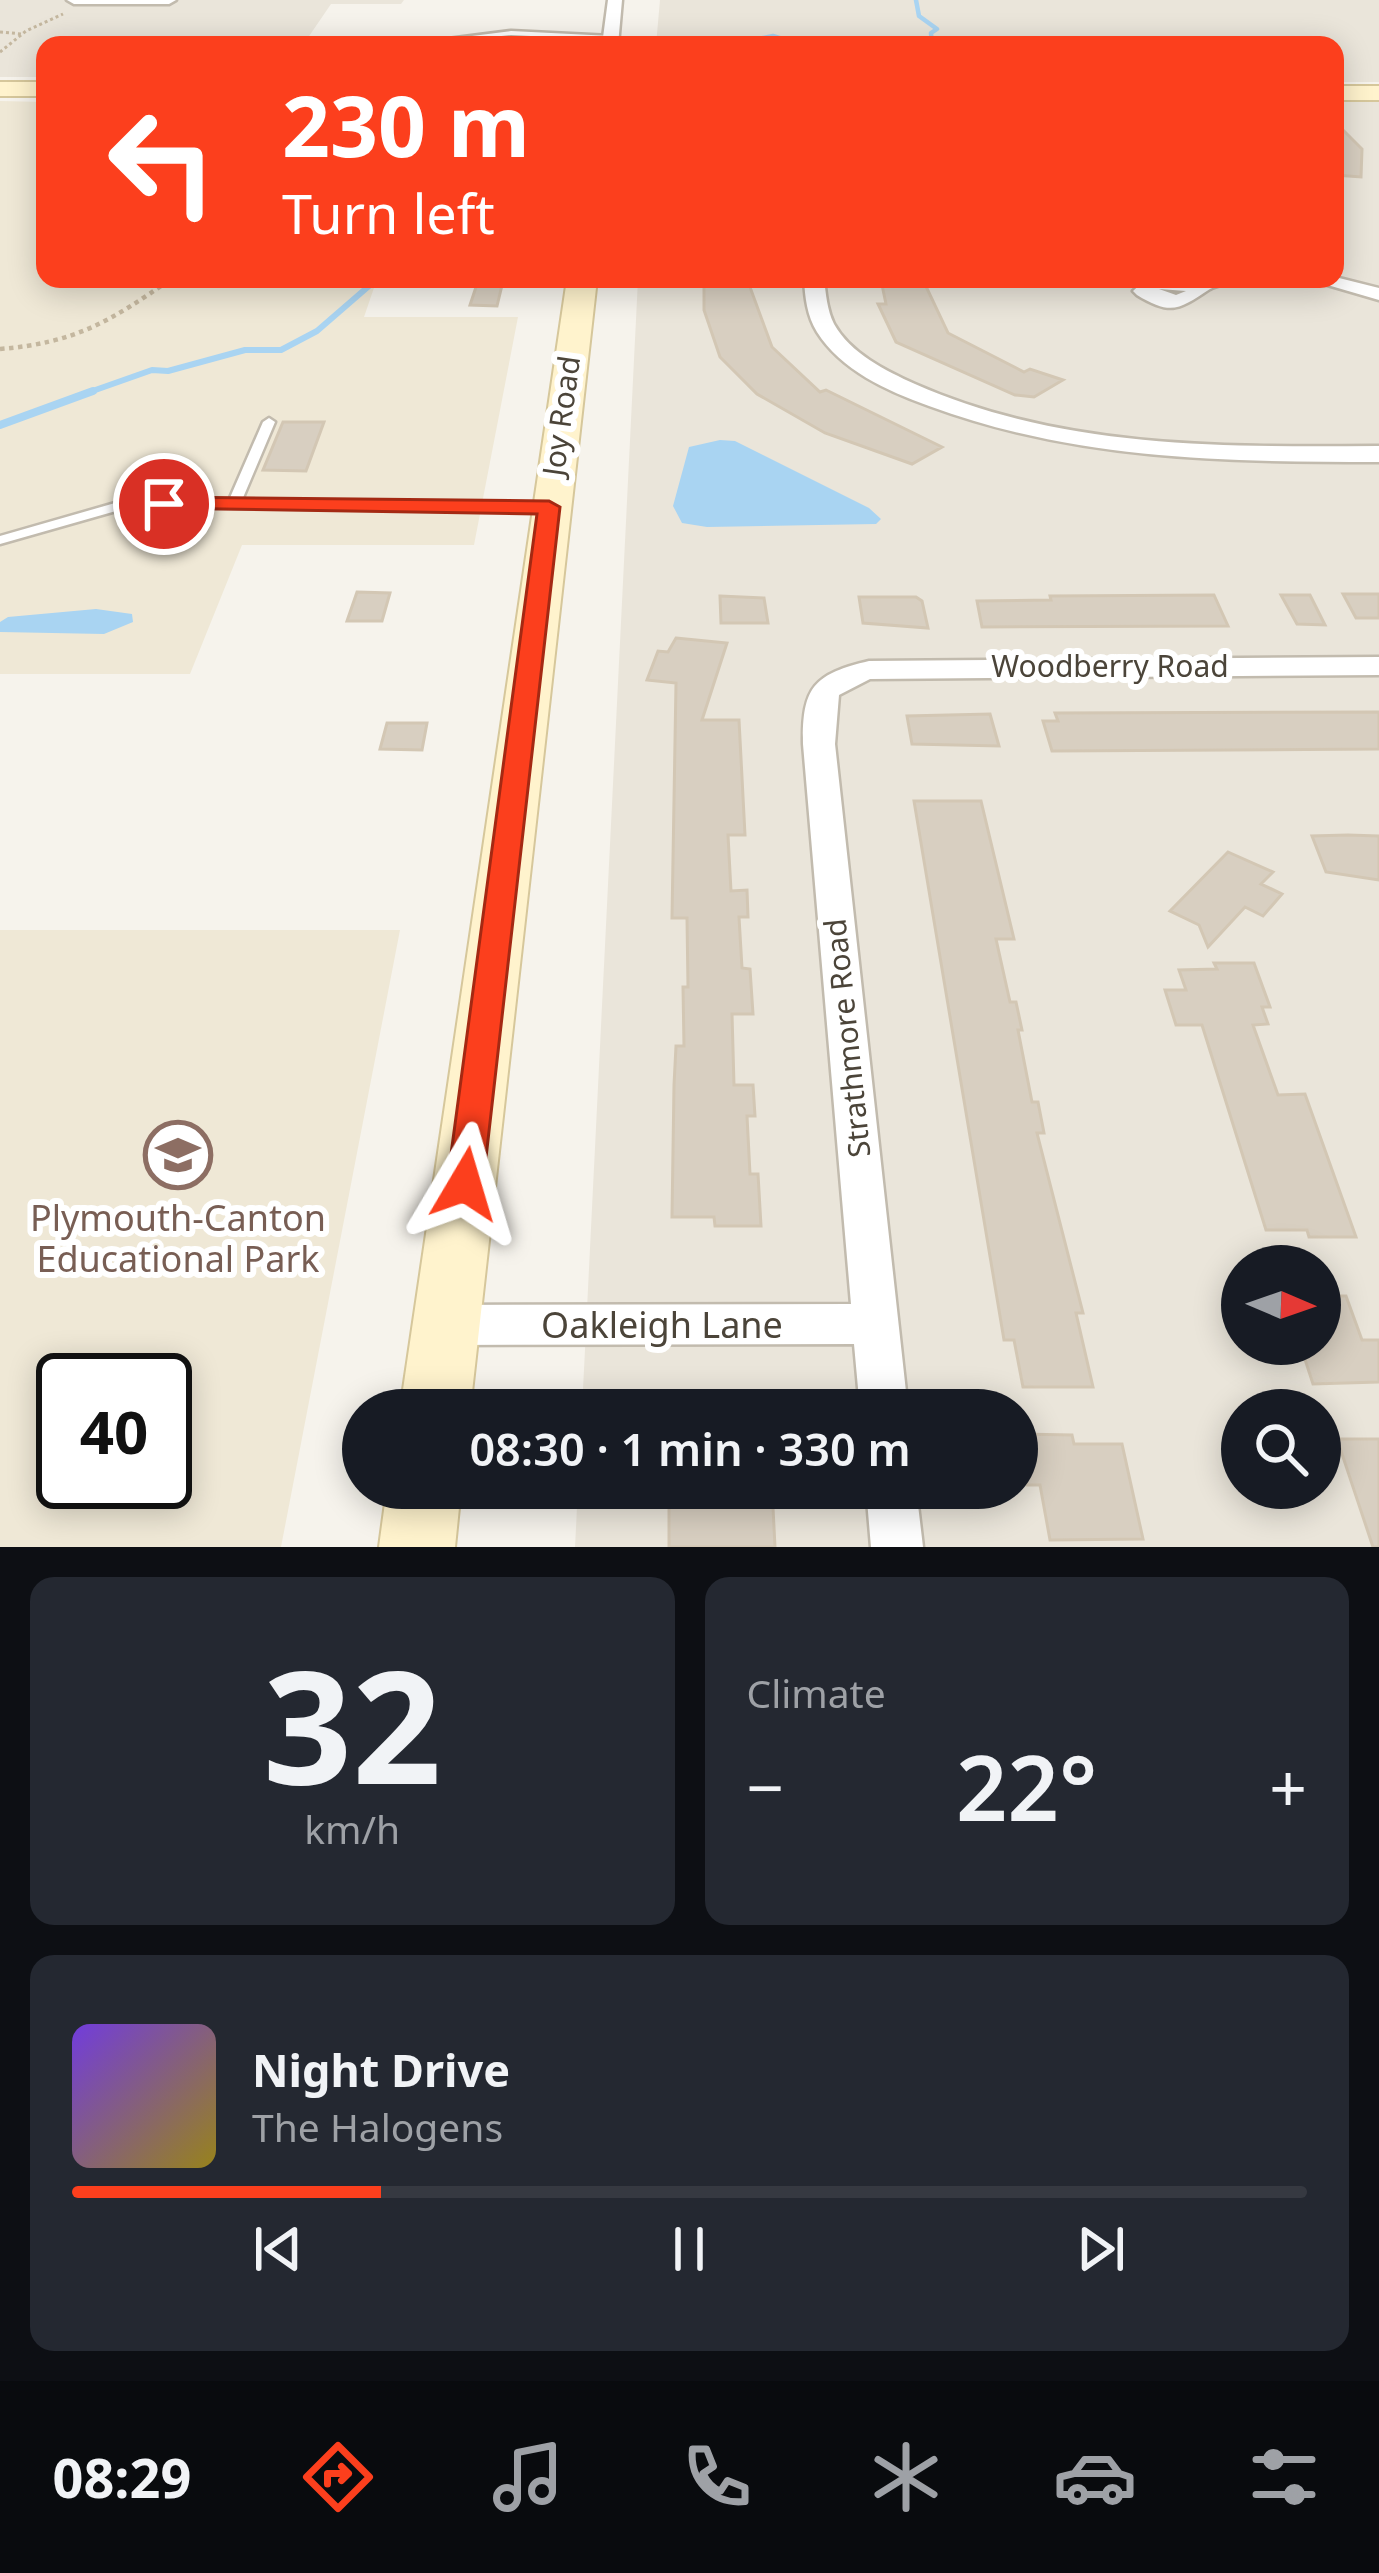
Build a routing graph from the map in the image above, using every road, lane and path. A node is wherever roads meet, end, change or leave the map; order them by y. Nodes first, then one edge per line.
1 (74, 0) edge
2 (169, 0) edge
3 (615, 0) edge
4 (93, 2) edge
5 (0, 32) edge
6 (22, 34) junction
7 (464, 36) edge
8 (508, 36) edge
9 (611, 36) edge
10 (0, 52) edge
11 (0, 89) edge
12 (36, 89) edge
13 (1379, 92) edge
14 (1344, 93) edge
15 (1344, 286) edge
16 (158, 288) edge
17 (581, 288) edge
18 (815, 288) edge
19 (1379, 294) edge
20 (0, 349) edge
21 (269, 422) dead end
22 (1379, 454) edge
23 (234, 504) junction
24 (549, 507) junction
25 (0, 540) edge
26 (1379, 666) edge
27 (842, 678) joint
28 (877, 1324) junction
29 (448, 1325) junction
30 (438, 1389) edge
31 (882, 1389) edge
32 (422, 1509) edge
33 (893, 1509) edge
34 (417, 1547) edge
35 (897, 1547) edge

1 - 4 street
2 - 4 street
3 - 9 street
4 - 6 path
5 - 6 path
6 - 10 path
7 - 8 lane
11 - 12 street
13 - 14 street
15 - 19 street
16 - 20 path
17 - 24 street, Joy Road
18 - 22 street
21 - 23 lane
23 - 24 lane
23 - 25 lane
24 - 29 street, Joy Road
26 - 27 street, Woodberry Road
27 - 28 street, Strathmore Road
28 - 29 street, Oakleigh Lane
28 - 31 street, Strathmore Road
29 - 30 street, Joy Road
32 - 34 street
33 - 35 street

